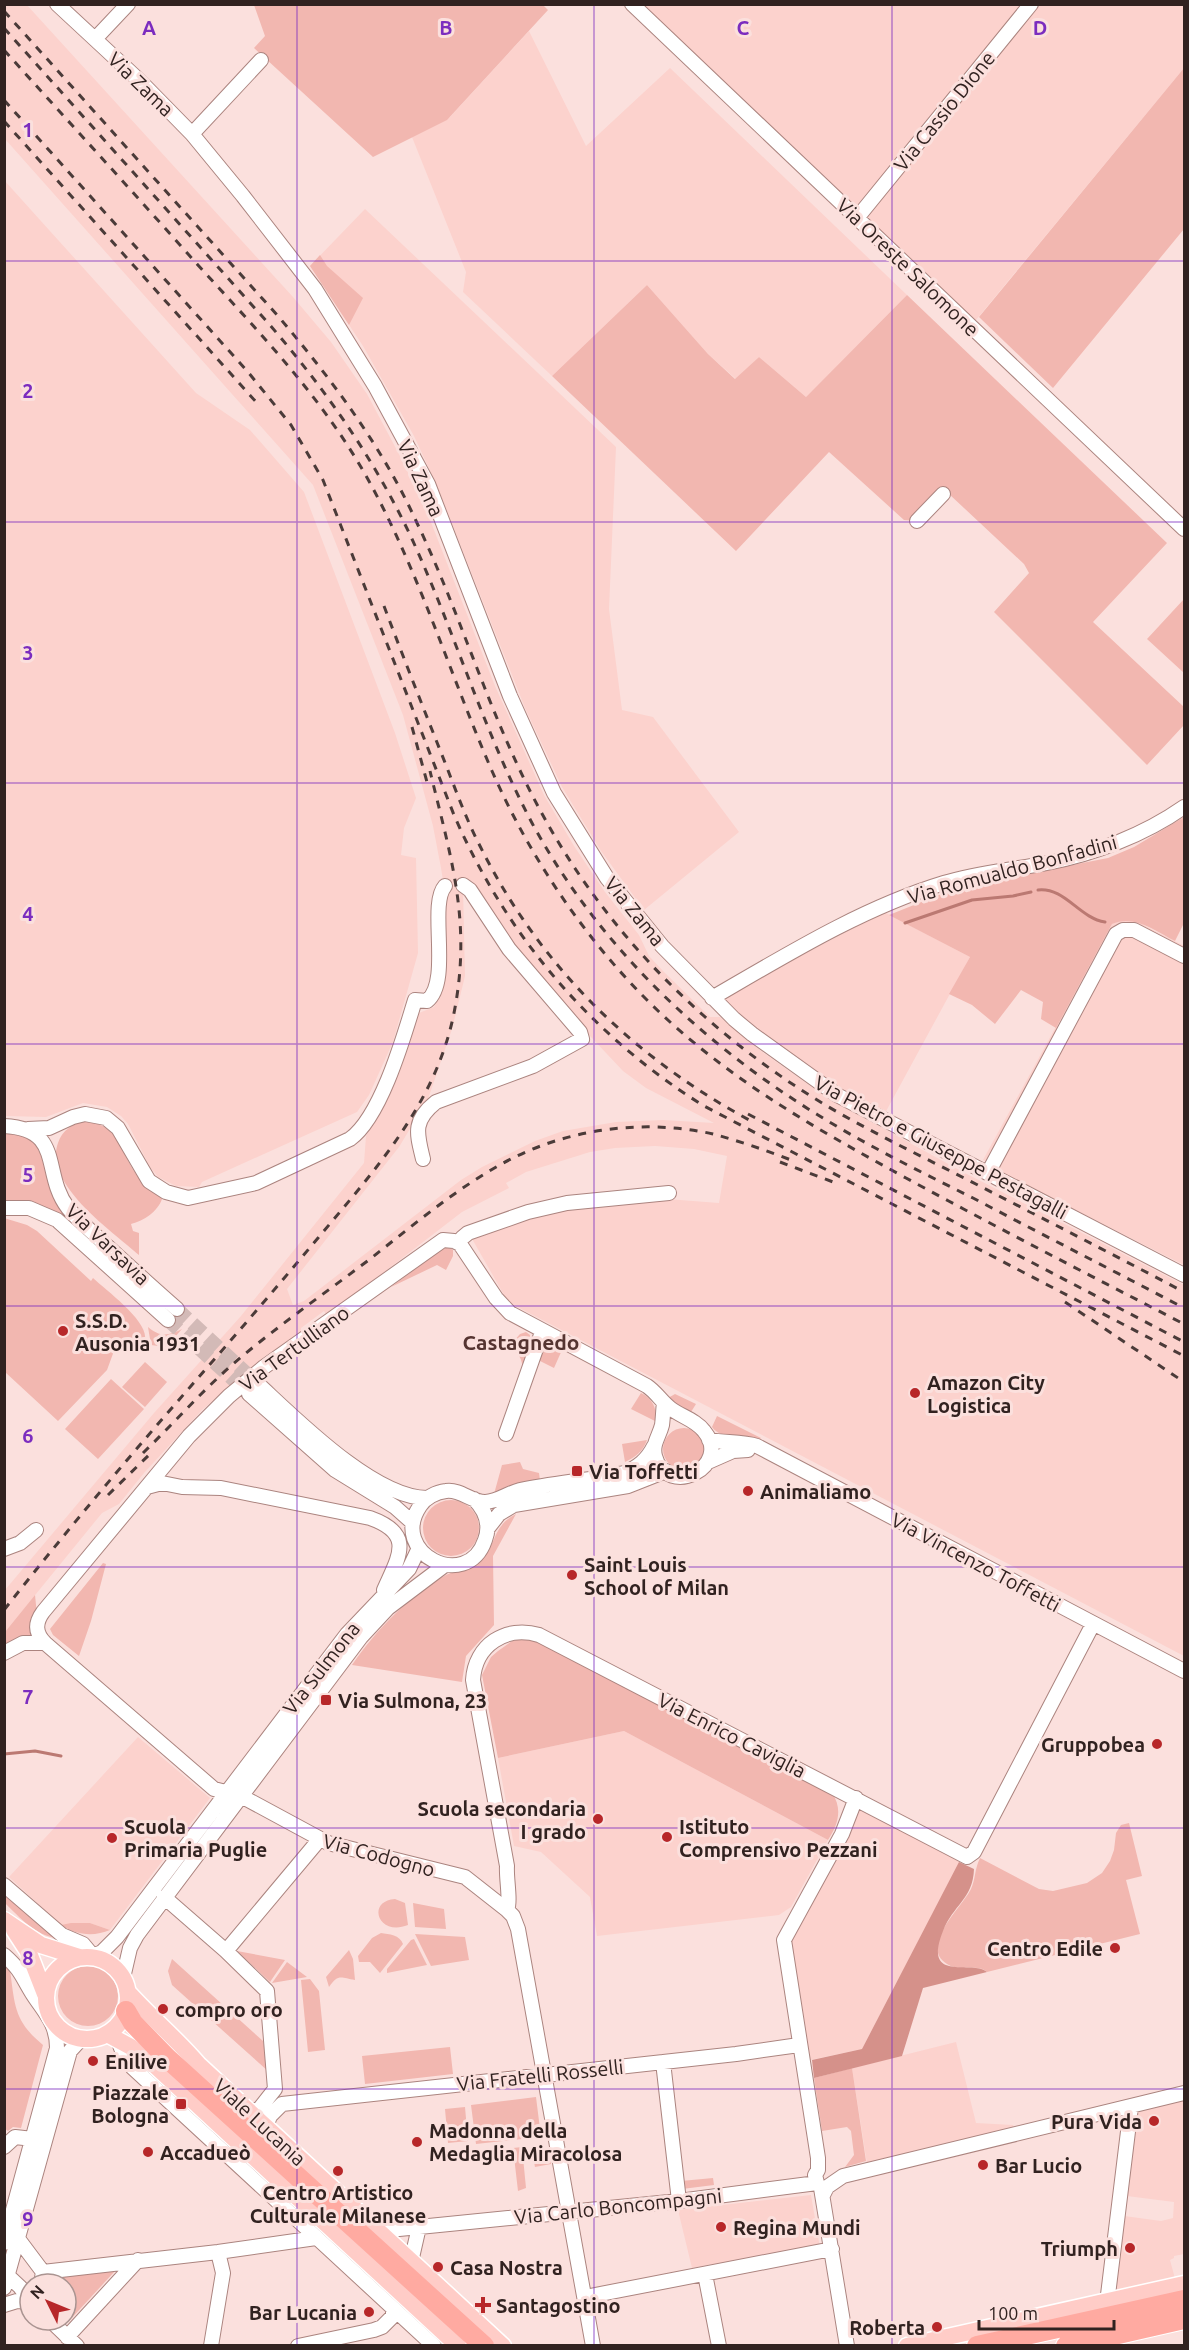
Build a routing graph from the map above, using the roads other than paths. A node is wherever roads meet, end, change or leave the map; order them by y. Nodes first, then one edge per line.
1 (57, 4) edge
2 (128, 4) edge
3 (632, 4) edge
4 (1031, 4) edge
5 (95, 39) junction
6 (261, 60) dead end
7 (192, 135) junction
8 (856, 218) junction
9 (943, 494) dead end
10 (918, 521) dead end
11 (1183, 526) edge
12 (1185, 807) edge
13 (463, 885) dead end
14 (445, 886) dead end
15 (1185, 956) edge
16 (712, 998) junction
17 (64, 1122) junction
18 (5, 1126) edge
19 (28, 1129) junction
20 (423, 1160) dead end
21 (51, 1162) junction
22 (988, 1173) junction
23 (669, 1193) dead end
24 (4, 1208) edge
25 (460, 1244) junction
26 (1185, 1275) edge
27 (542, 1332) junction
28 (664, 1403) junction
29 (691, 1422) junction
30 (660, 1431) junction
31 (506, 1434) dead end
32 (709, 1440) junction
33 (654, 1446) junction
34 (767, 1453) junction
35 (708, 1462) junction
36 (666, 1471) junction
37 (147, 1486) junction
38 (427, 1498) junction
39 (474, 1499) junction
40 (413, 1523) junction
41 (488, 1528) junction
42 (36, 1530) dead end
43 (419, 1548) junction
44 (4, 1549) edge
45 (445, 1565) junction
46 (381, 1596) junction
47 (1093, 1624) junction
48 (45, 1643) junction
49 (4, 1653) edge
50 (1185, 1671) edge
51 (227, 1792) junction
52 (241, 1796) junction
53 (856, 1798) junction
54 (320, 1840) junction
55 (4, 1885) edge
56 (164, 1897) junction
57 (510, 1913) junction
58 (7, 1922) edge
59 (226, 1951) junction
60 (4, 1955) edge
61 (86, 1956) junction
62 (125, 1984) junction
63 (45, 1994) junction
64 (126, 2011) junction
65 (49, 2016) junction
66 (113, 2037) junction
67 (81, 2039) junction
68 (799, 2045) junction
69 (663, 2062) junction
70 (545, 2074) junction
71 (1185, 2093) edge
72 (277, 2099) junction
73 (1131, 2107) junction
74 (251, 2113) junction
75 (266, 2127) junction
76 (33, 2139) junction
77 (4, 2147) edge
78 (823, 2178) junction
79 (679, 2201) junction
80 (570, 2211) junction
81 (419, 2227) junction
82 (378, 2231) junction
83 (9, 2238) edge
84 (316, 2238) junction
85 (832, 2249) junction
86 (218, 2252) junction
87 (362, 2255) junction
88 (138, 2260) junction
89 (411, 2262) junction
90 (37, 2272) edge
91 (74, 2272) edge
92 (705, 2274) junction
93 (5, 2281) edge
94 (1185, 2284) edge
95 (368, 2287) junction
96 (585, 2297) junction
97 (1185, 2300) edge
98 (1107, 2303) junction
99 (393, 2310) junction
100 (1183, 2320) edge
101 (72, 2341) edge
102 (457, 2344) edge
103 (211, 2346) edge
104 (298, 2346) edge
105 (434, 2346) edge
106 (484, 2346) edge
107 (503, 2346) edge
108 (593, 2346) edge
109 (719, 2346) edge
110 (847, 2346) edge
111 (906, 2346) edge
112 (977, 2346) edge
113 (1066, 2346) edge

1 - 5 street, Via Zama
2 - 5 street
3 - 8 street, Via Oreste Salomone
4 - 8 street, Via Cassio Dione
5 - 7 street, Via Zama
6 - 7 street
7 - 16 street, Via Zama
8 - 11 street, Via Oreste Salomone
9 - 10 street
12 - 16 street, Via Romualdo Bonfadini
13 - 20 street
14 - 17 street
15 - 22 street
16 - 22 street, Via Pietro e Giuseppe Pestagalli
17 - 19 street
17 - 21 street
18 - 19 street
19 - 21 street, Via Varsavia
21 - 24 street, Via Varsavia
22 - 26 street, Via Pietro e Giuseppe Pestagalli
23 - 25 street
25 - 27 street
25 - 37 street, Via Tertulliano
27 - 28 street
27 - 31 street
28 - 29 street
28 - 30 street
29 - 30 street
29 - 32 street
30 - 33 street
32 - 34 street, Via Vincenzo Toffetti
32 - 35 street
33 - 36 street
33 - 39 street
34 - 35 street, Via Vincenzo Toffetti
34 - 47 street, Via Vincenzo Toffetti
35 - 36 street, Via Vincenzo Toffetti
36 - 41 street, Via Sulmona
37 - 46 street
37 - 48 street, Via Tertulliano
38 - 39 street
38 - 40 street
38 - 40 street
39 - 41 street
40 - 43 street
41 - 45 street, Via Sulmona
42 - 44 street
43 - 45 street
43 - 46 street, Via Sulmona
45 - 52 street, Via Sulmona
46 - 51 street, Via Sulmona
47 - 50 street, Via Vincenzo Toffetti
47 - 53 street, Via Enrico Caviglia
48 - 49 street
48 - 51 street
51 - 52 street
51 - 61 street, Via Sulmona
52 - 54 street, Via Codogno
52 - 56 street, Via Sulmona
53 - 57 street, Via Enrico Caviglia
53 - 68 street
54 - 57 street, Via Codogno
54 - 59 street
55 - 61 street
56 - 59 street
56 - 62 street, Via Sulmona
57 - 70 street
58 - 61 main road
58 - 63 main road
59 - 72 street
60 - 65 street
61 - 62 main road
61 - 63 main road
62 - 64 main road
62 - 74 main road, Viale Lucania
63 - 65 main road
64 - 66 main road
64 - 106 highway
65 - 67 main road
65 - 76 street
66 - 67 main road
66 - 84 street, Viale Lucania
66 - 87 main road, Viale Lucania
67 - 83 street
68 - 69 street, Via Fratelli Rosselli
68 - 78 street
69 - 70 street, Via Fratelli Rosselli
69 - 79 street
70 - 72 street, Via Fratelli Rosselli
70 - 80 street
71 - 73 street, Via Carlo Boncompagni
72 - 74 street
72 - 75 street
73 - 78 street, Via Carlo Boncompagni
73 - 98 street
74 - 75 main road, Viale Lucania
75 - 82 main road, Viale Lucania
76 - 77 street
76 - 83 street
78 - 79 street, Via Carlo Boncompagni
78 - 85 street
79 - 80 street, Via Carlo Boncompagni
80 - 81 street, Via Carlo Boncompagni
80 - 96 street
81 - 82 street, Via Carlo Boncompagni
81 - 89 street
82 - 89 main road, Viale Lucania
83 - 90 street
83 - 93 street
84 - 86 street
84 - 95 street, Viale Lucania
85 - 92 street
85 - 110 street
86 - 88 street
86 - 103 street
87 - 95 street
87 - 102 main road, Viale Lucania
88 - 91 street
88 - 101 street
89 - 107 main road, Viale Lucania
92 - 96 street
92 - 109 street
94 - 98 main road
95 - 99 street, Viale Lucania
96 - 108 street
97 - 112 highway
98 - 111 main road
99 - 104 street
99 - 105 street, Viale Lucania
100 - 113 highway
102 - 105 street, Viale Lucania

